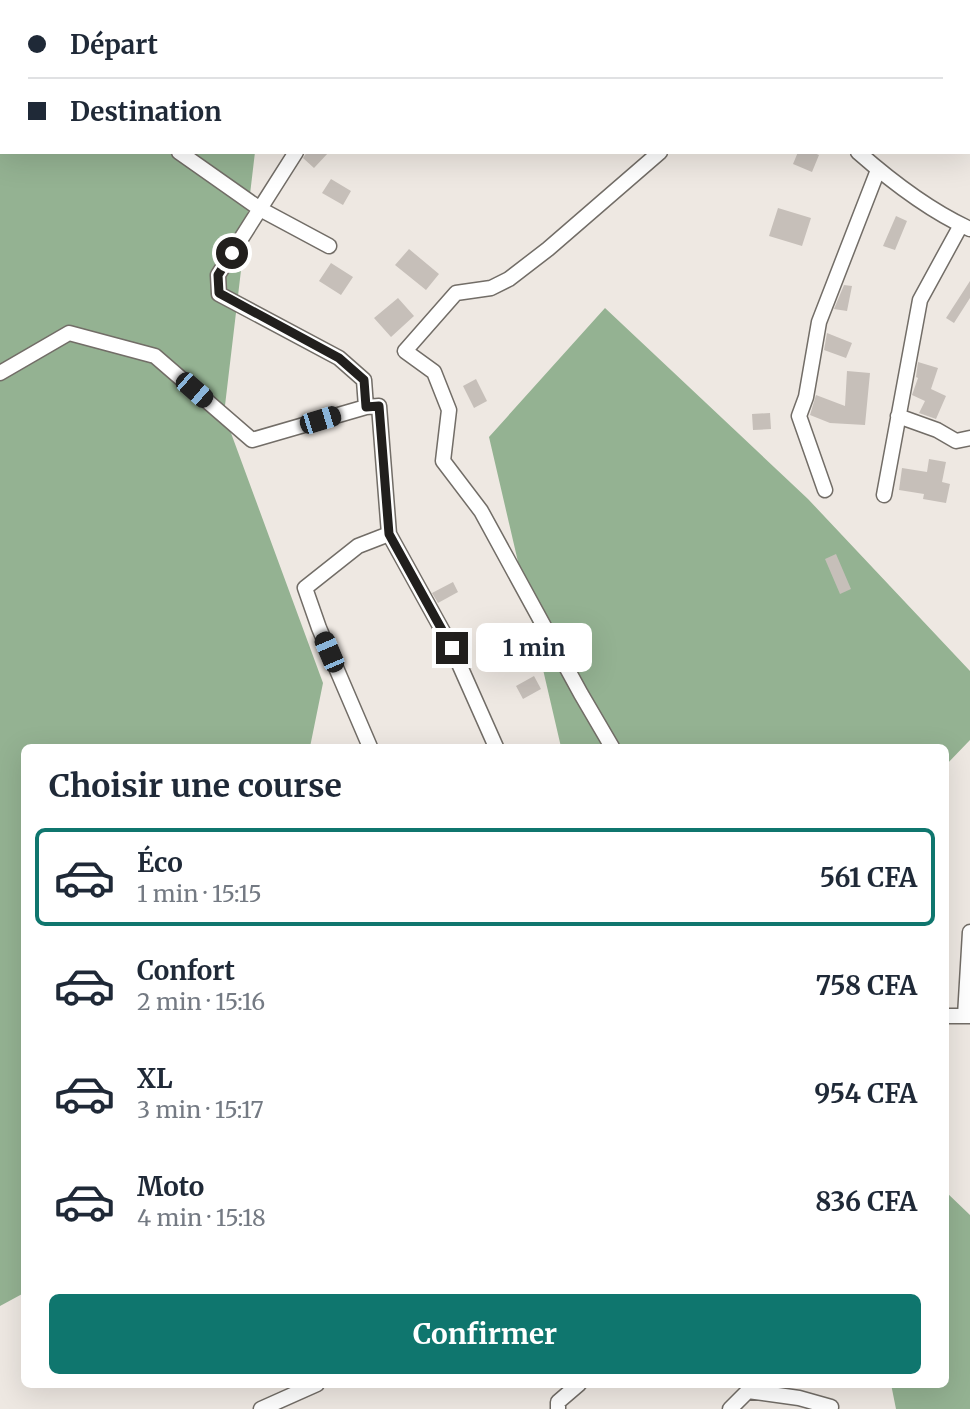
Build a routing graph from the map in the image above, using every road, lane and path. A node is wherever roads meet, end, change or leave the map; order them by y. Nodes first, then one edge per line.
1 (181, 154) edge
2 (295, 154) edge
3 (658, 154) edge
4 (860, 154) edge
5 (878, 170) junction
6 (260, 208) junction
7 (965, 227) edge
8 (329, 246) dead end
9 (0, 373) edge
10 (366, 407) junction
11 (898, 416) junction
12 (970, 438) edge
13 (825, 490) dead end
14 (884, 495) dead end
15 (389, 534) junction
16 (369, 744) edge
17 (495, 744) edge
18 (610, 744) edge
19 (970, 932) edge
20 (949, 1016) edge
21 (967, 1016) edge
22 (308, 1388) edge
23 (574, 1388) edge
24 (831, 1407) edge
25 (261, 1409) edge
26 (558, 1409) edge
27 (730, 1409) edge

1 - 6 street
2 - 6 street
3 - 18 street
4 - 5 street
5 - 7 street
5 - 13 street
6 - 8 street
6 - 10 street
7 - 11 street
9 - 10 street
10 - 15 street
11 - 12 street
11 - 14 street
15 - 16 street
15 - 17 street
19 - 21 street
20 - 21 street
22 - 25 street
23 - 26 street
24 - 27 street

